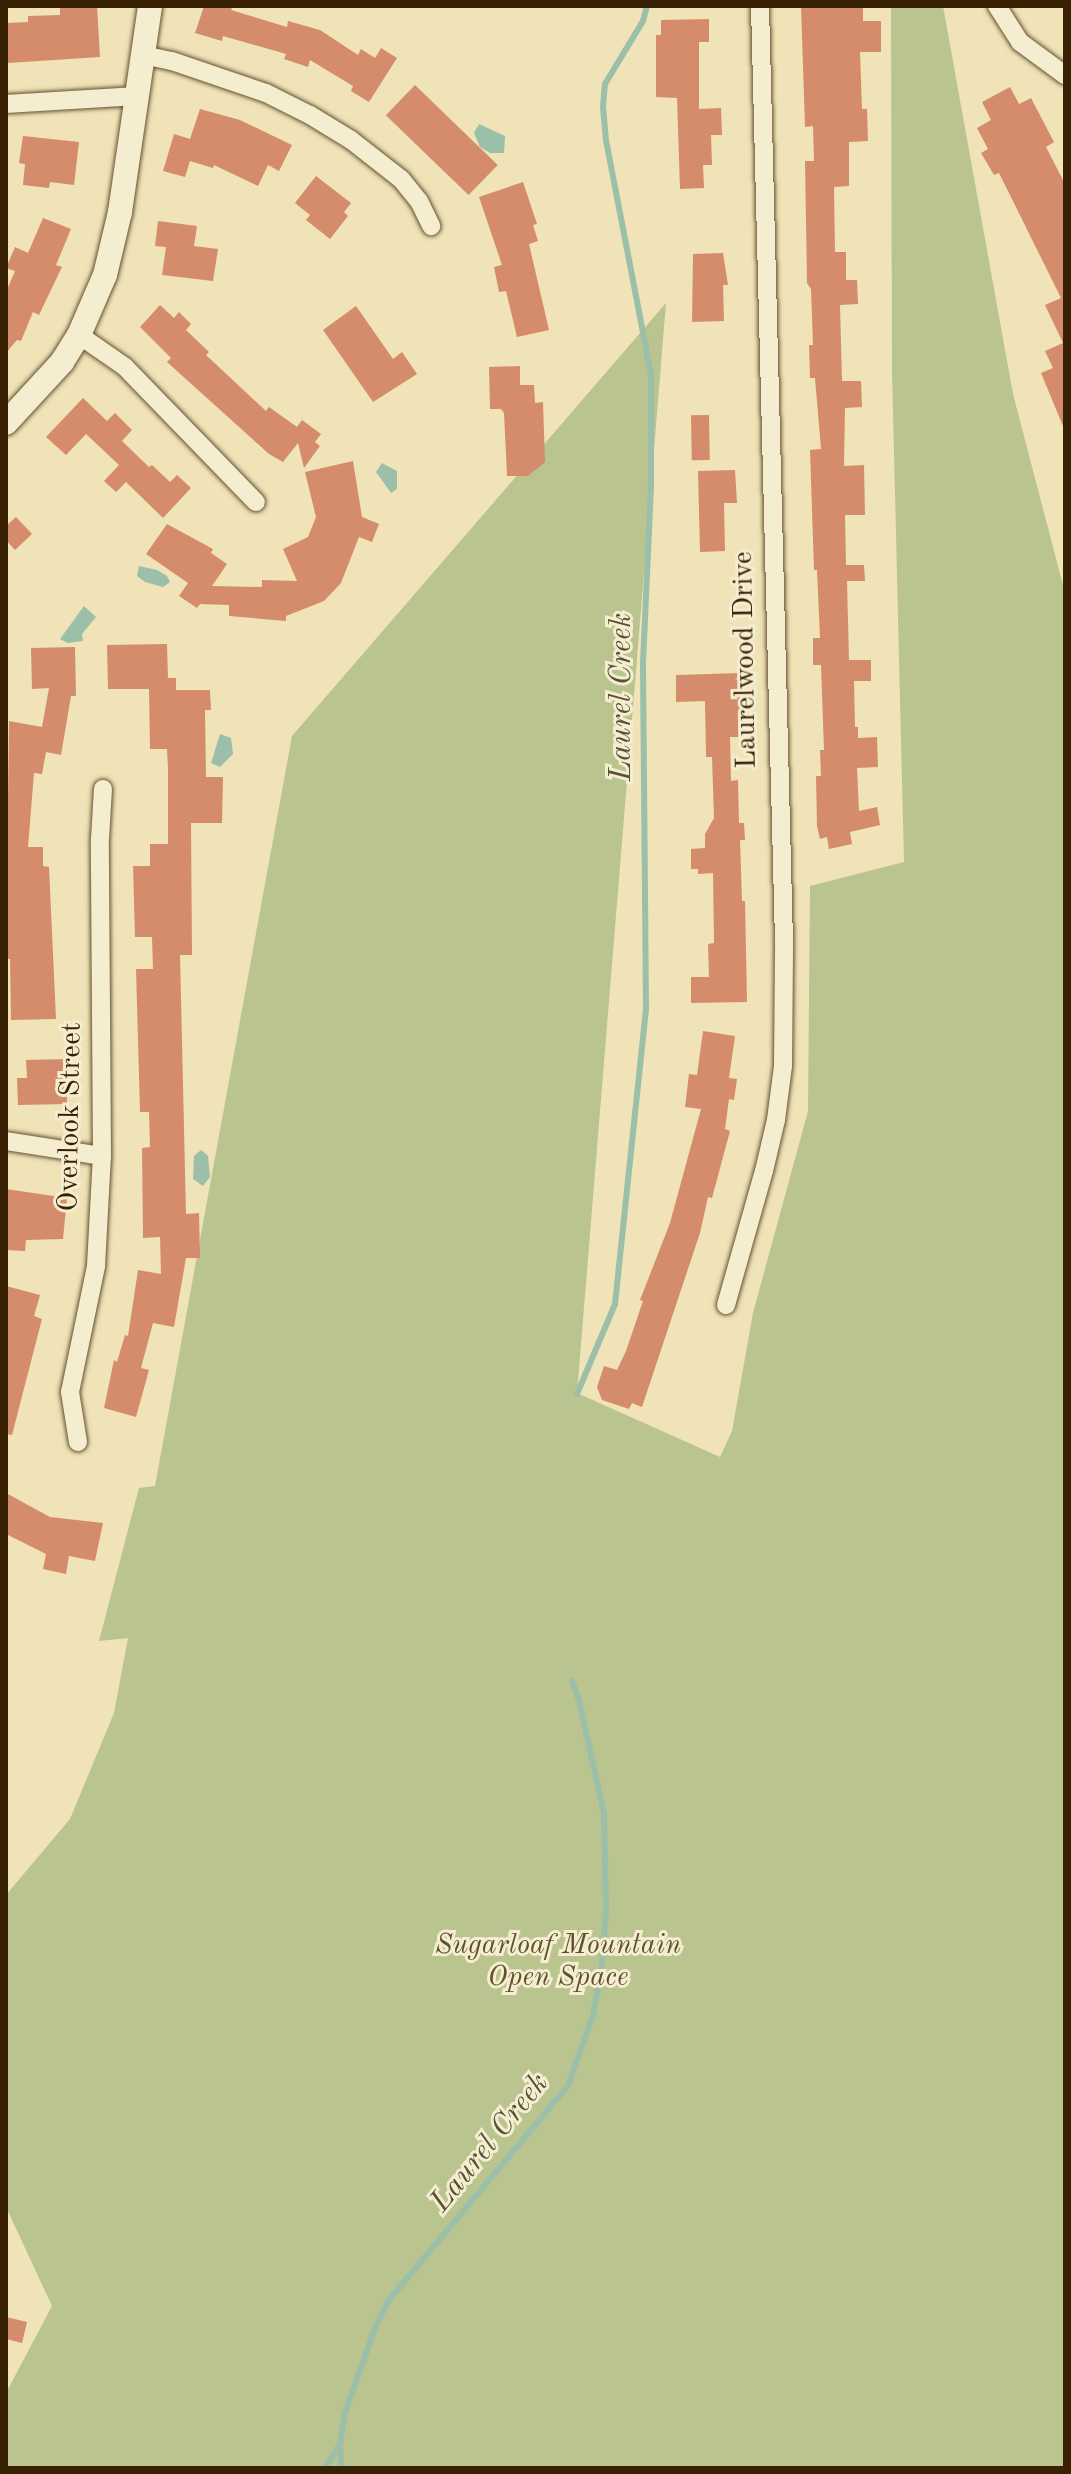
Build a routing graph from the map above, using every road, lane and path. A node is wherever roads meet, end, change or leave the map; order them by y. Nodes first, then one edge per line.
1 (150, 6) edge
2 (760, 6) edge
3 (997, 6) edge
4 (143, 55) junction
5 (1065, 75) edge
6 (137, 96) junction
7 (6, 104) edge
8 (431, 226) dead end
9 (79, 335) junction
10 (6, 423) edge
11 (256, 502) dead end
12 (103, 789) dead end
13 (6, 1141) edge
14 (102, 1156) junction
15 (726, 1305) dead end
16 (78, 1442) dead end

1 - 4 main road
2 - 15 street, Laurelwood Drive
3 - 5 street
4 - 6 main road
4 - 8 street
6 - 7 street
6 - 9 main road
9 - 10 main road
9 - 11 street
12 - 14 street, Overlook Street
13 - 14 street
14 - 16 street, Overlook Street

